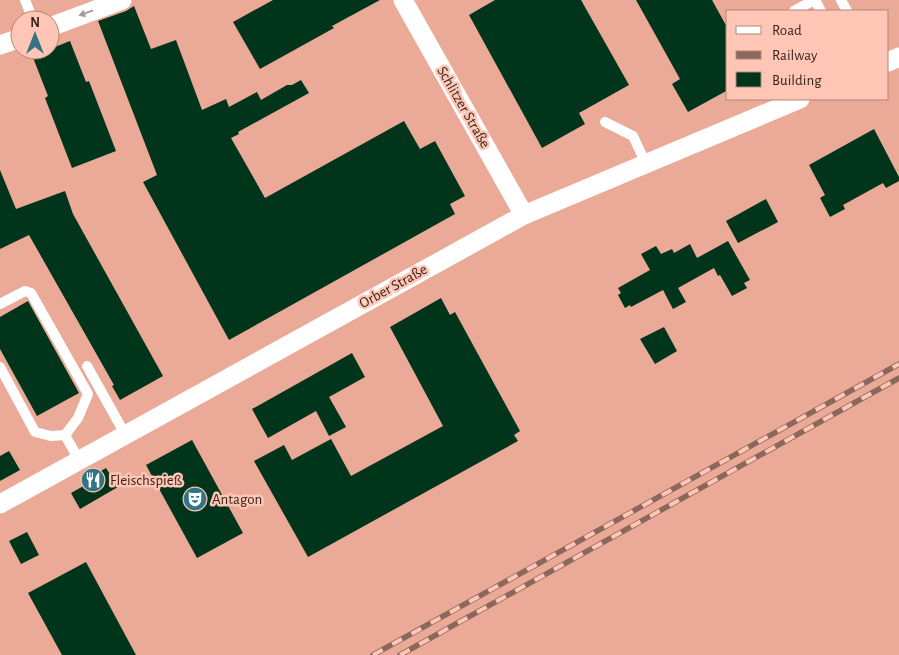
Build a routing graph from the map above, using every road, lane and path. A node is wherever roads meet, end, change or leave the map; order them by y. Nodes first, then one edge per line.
1 (122, 0) edge
2 (403, 0) edge
3 (814, 0) edge
4 (796, 10) edge
5 (60, 23) edge
6 (795, 100) edge
7 (605, 122) dead end
8 (646, 164) junction
9 (524, 215) junction
10 (0, 304) edge
11 (87, 366) dead end
12 (0, 367) edge
13 (125, 434) junction
14 (64, 435) junction
15 (79, 460) junction
16 (0, 504) edge

1 -> 5 street
2 - 9 street, Schlitzer Straße
3 - 4 lane
6 - 8 street, Orber Straße
7 - 8 lane
8 - 9 street, Orber Straße
9 - 13 street, Orber Straße
10 - 14 lane
11 - 13 lane
12 - 14 lane
13 - 15 street, Orber Straße
14 - 15 lane
15 - 16 street, Orber Straße

